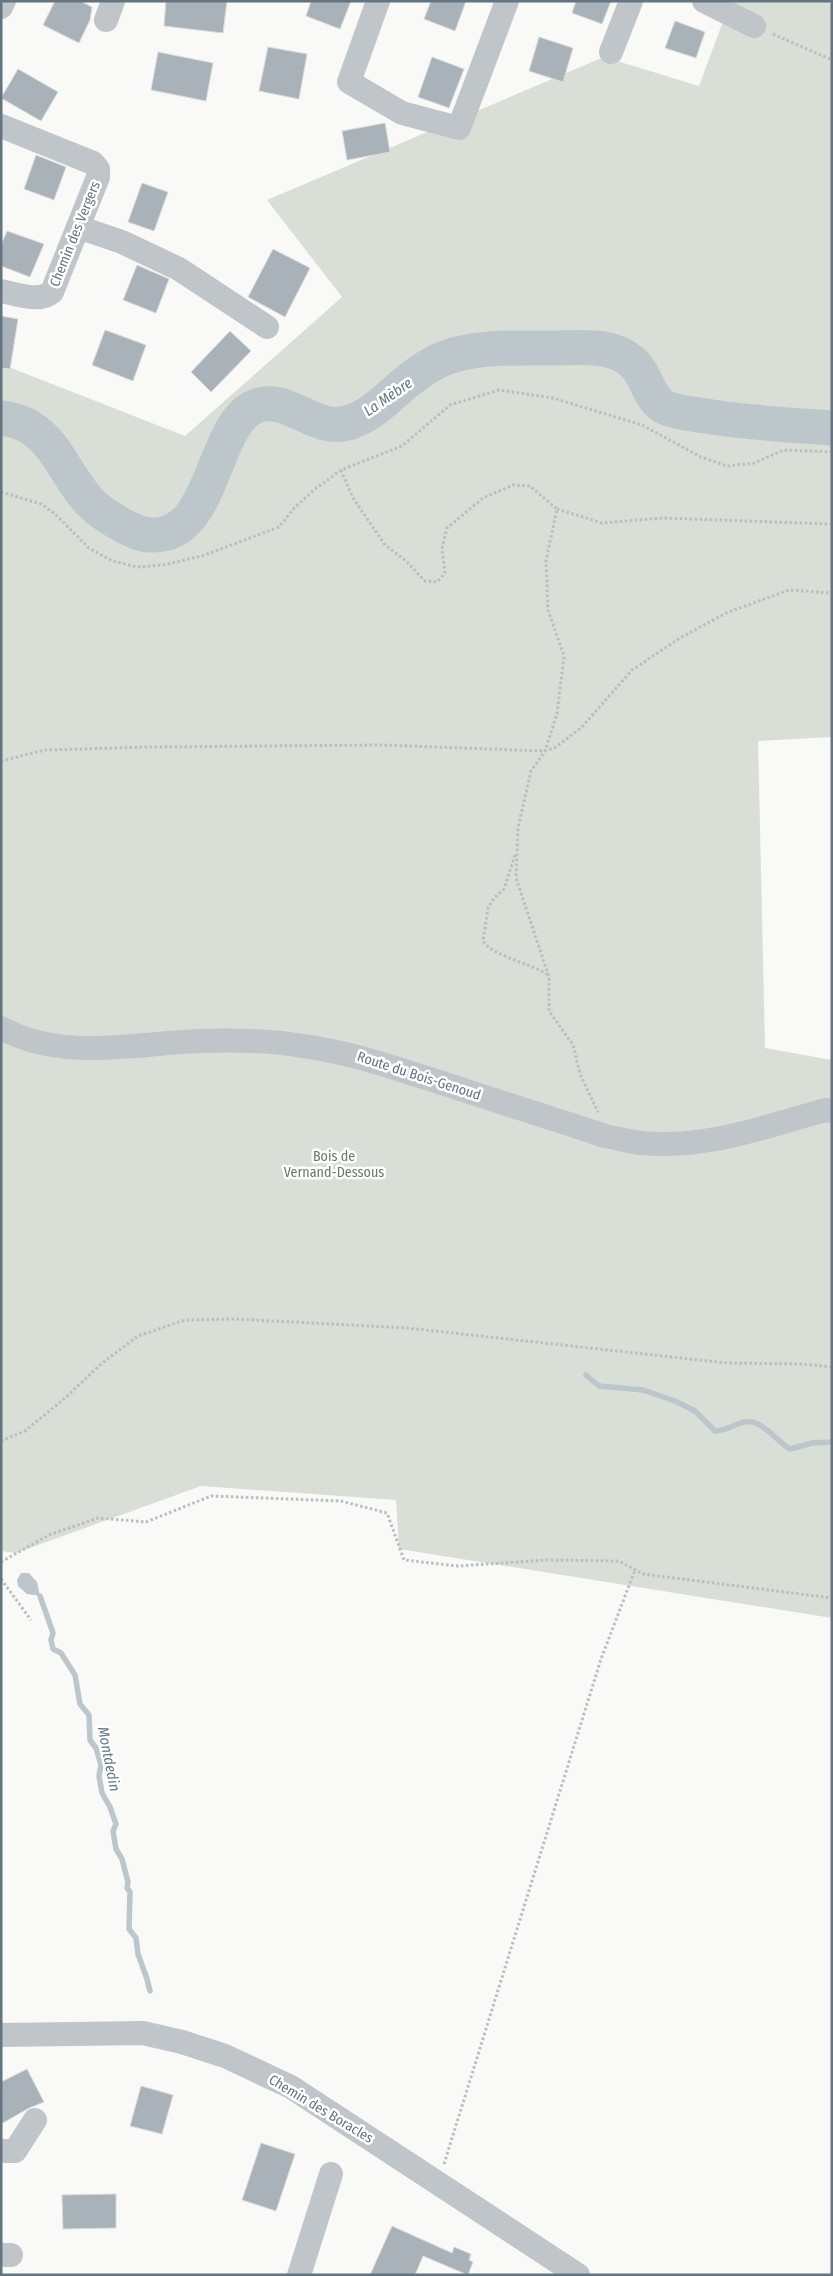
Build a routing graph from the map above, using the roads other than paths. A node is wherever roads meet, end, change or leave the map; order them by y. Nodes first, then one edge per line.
1 (4, 1) edge
2 (378, 1) edge
3 (507, 1) edge
4 (631, 1) edge
5 (704, 1) edge
6 (1, 7) edge
7 (754, 26) road end
8 (610, 52) dead end
9 (1, 126) edge
10 (78, 227) junction
11 (1, 291) edge
12 (267, 328) dead end
13 (1, 1028) edge
14 (832, 1111) edge
15 (1, 2035) edge
16 (35, 2120) dead end
17 (1, 2151) edge
18 (332, 2174) dead end
19 (300, 2275) edge
20 (578, 2275) edge

1 - 6 street
2 - 3 street
4 - 8 street
5 - 7 street
9 - 10 street, Chemin des Vergers
10 - 11 street, Chemin des Vergers
10 - 12 street
13 - 14 street, Route du Bois-Genoud
15 - 20 street, Chemin des Boracles
16 - 17 street
18 - 19 street

